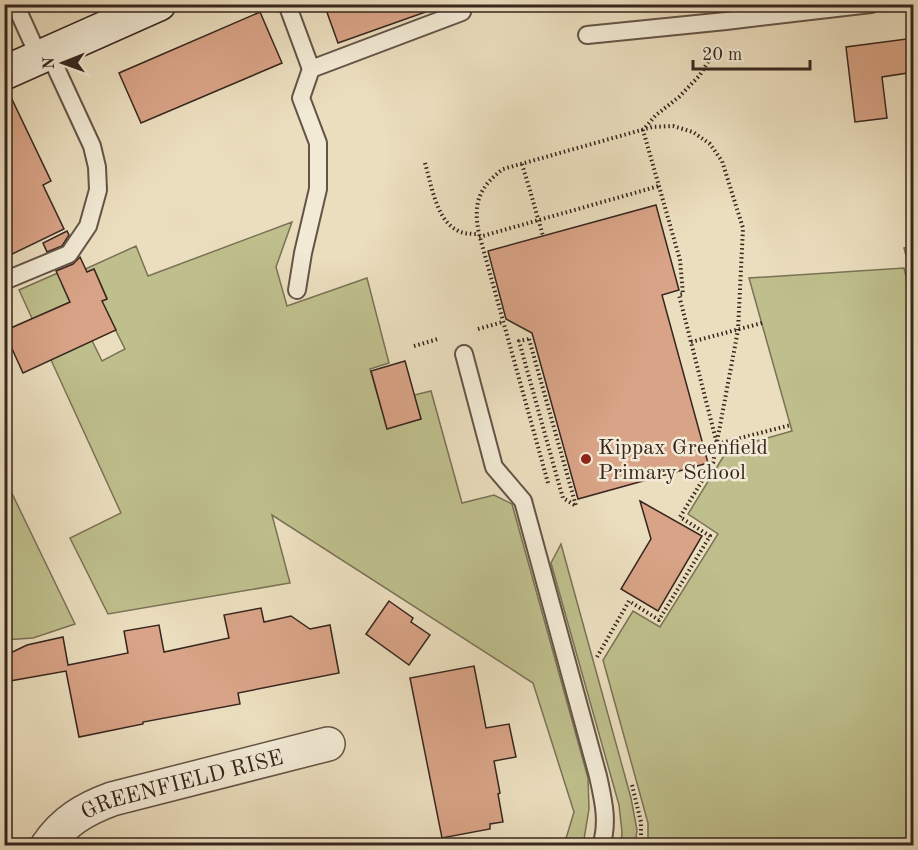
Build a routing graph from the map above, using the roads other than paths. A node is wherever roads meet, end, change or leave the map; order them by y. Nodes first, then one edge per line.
1 (15, 4) edge
2 (159, 4) edge
3 (287, 4) edge
4 (871, 4) edge
5 (462, 12) dead end
6 (747, 12) edge
7 (587, 35) dead end
8 (44, 55) junction
9 (311, 69) junction
10 (4, 73) edge
11 (4, 281) edge
12 (297, 290) dead end
13 (464, 354) dead end
14 (328, 744) dead end
15 (47, 846) edge
16 (601, 846) edge

1 - 8 lane
2 - 8 street
3 - 9 lane
4 - 6 lane
5 - 9 lane
6 - 7 lane
8 - 10 street
8 - 11 lane
9 - 12 lane
13 - 16 lane
14 - 15 street, GREENFIELD RISE

